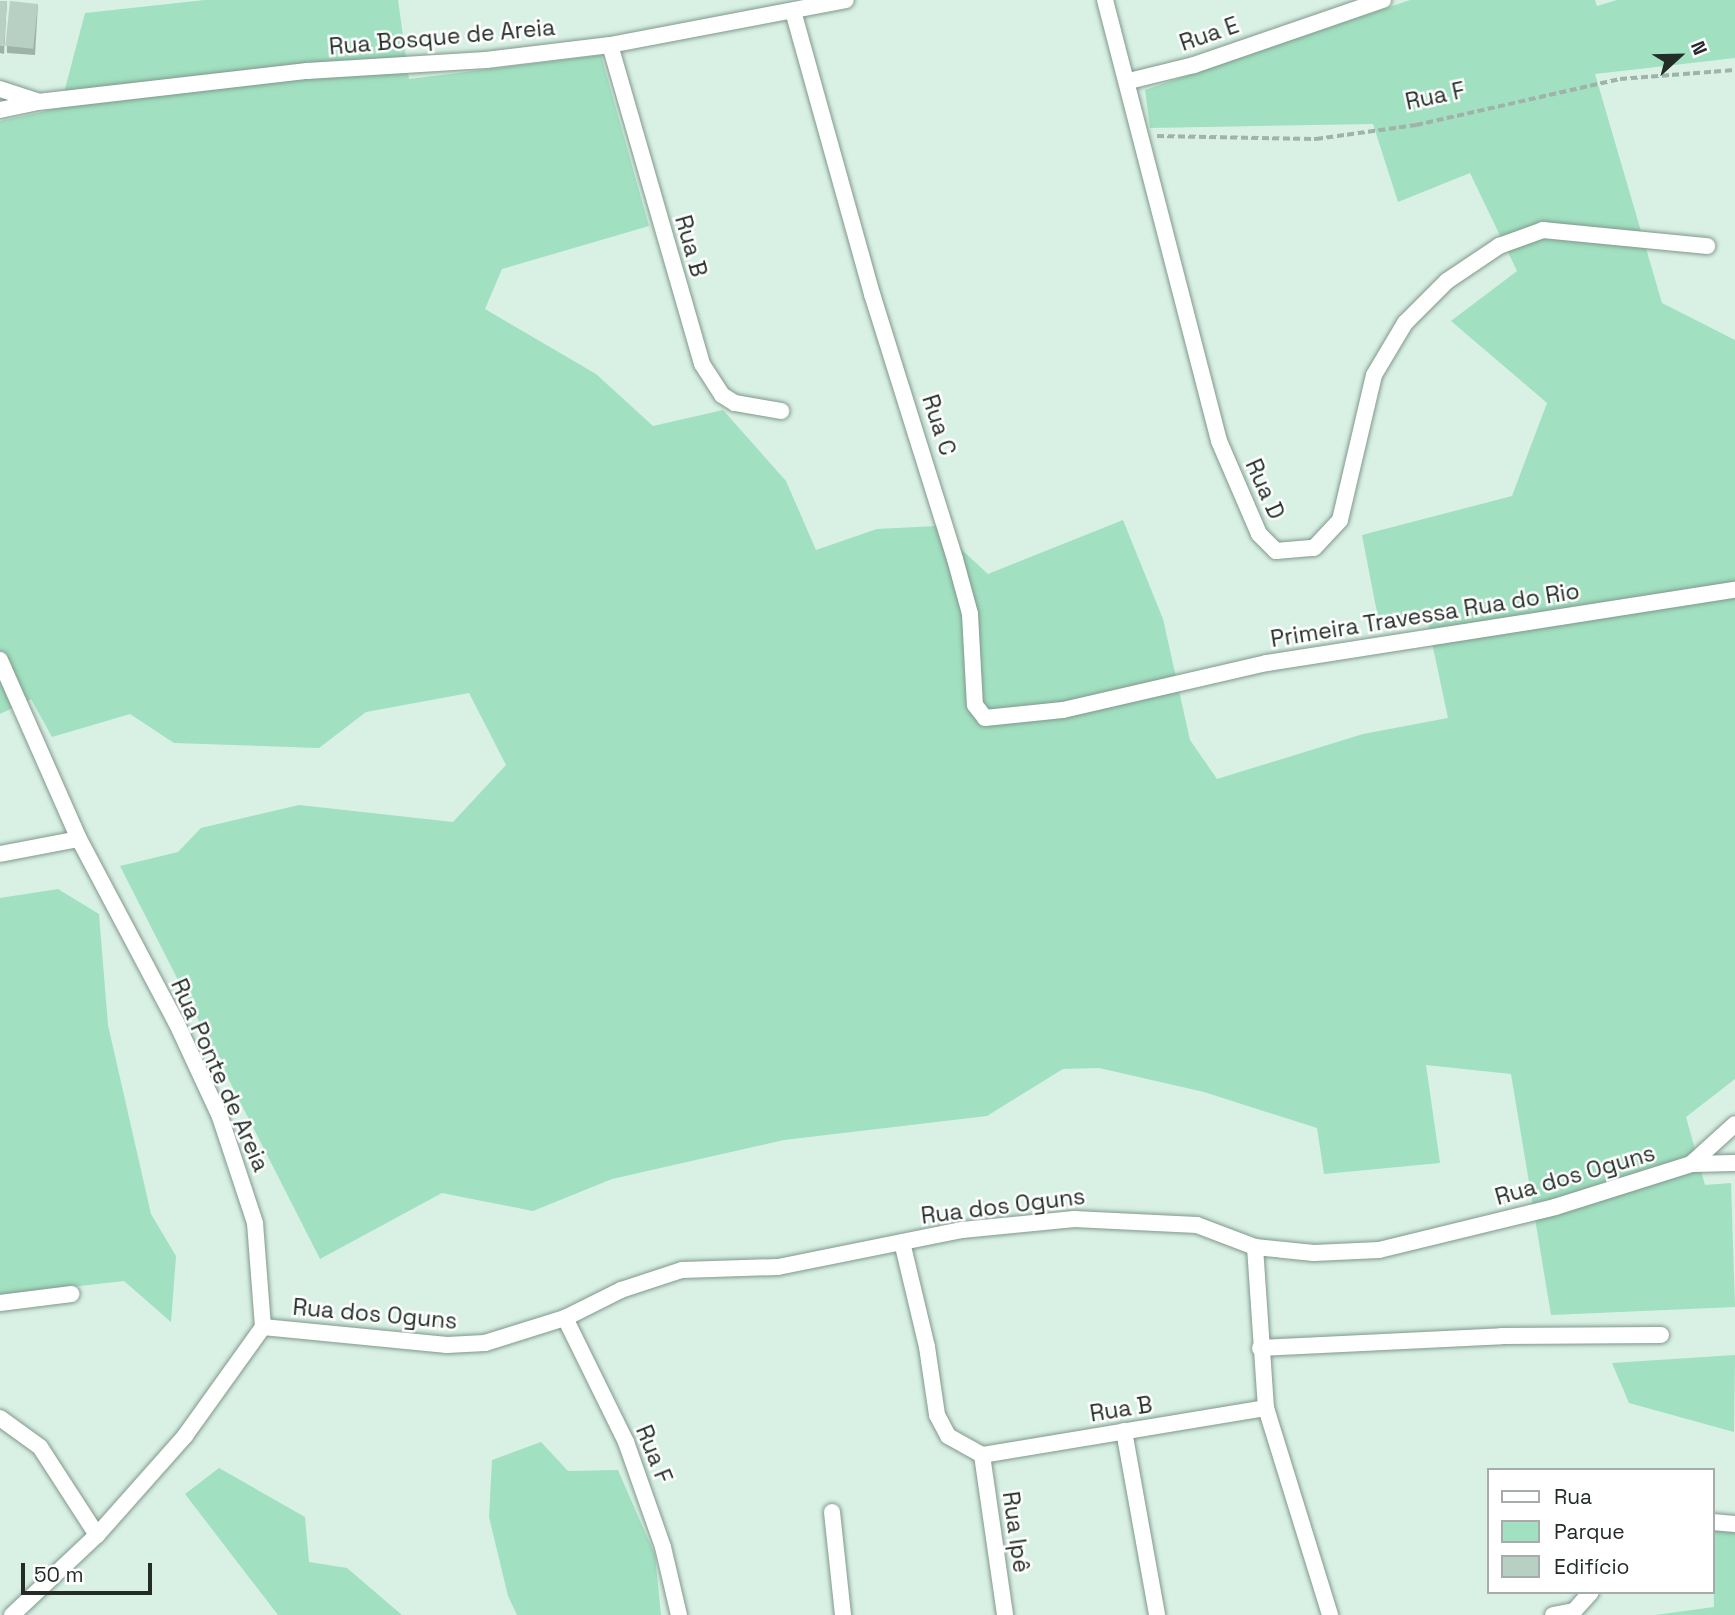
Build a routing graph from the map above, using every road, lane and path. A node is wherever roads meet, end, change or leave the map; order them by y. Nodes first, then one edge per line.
1 (846, 0) edge
2 (1105, 0) edge
3 (1383, 0) edge
4 (793, 11) junction
5 (610, 45) junction
6 (1735, 70) edge
7 (1129, 80) junction
8 (0, 89) edge
9 (38, 102) junction
10 (0, 110) edge
11 (1141, 135) junction
12 (1707, 246) dead end
13 (781, 411) dead end
14 (1735, 590) edge
15 (0, 660) edge
16 (1124, 695) joint
17 (79, 839) junction
18 (0, 854) edge
19 (1735, 1124) edge
20 (1735, 1163) edge
21 (1691, 1164) junction
22 (902, 1242) junction
23 (1255, 1247) junction
24 (71, 1294) dead end
25 (0, 1303) edge
26 (565, 1318) junction
27 (263, 1327) junction
28 (1661, 1335) dead end
29 (1261, 1348) junction
30 (1266, 1408) junction
31 (0, 1418) edge
32 (1124, 1431) junction
33 (982, 1455) junction
34 (832, 1512) dead end
35 (1714, 1522) edge
36 (1735, 1524) edge
37 (97, 1535) junction
38 (1589, 1594) edge
39 (12, 1615) edge
40 (679, 1615) edge
41 (843, 1615) edge
42 (1005, 1615) edge
43 (1157, 1615) edge
44 (1330, 1615) edge
45 (1553, 1615) edge

1 - 4 street, Rua Bosque de Areia
2 - 7 street, Rua D
3 - 7 street, Rua E
4 - 5 street, Rua Bosque de Areia
4 - 16 street, Rua C
5 - 9 street, Rua Bosque de Areia
5 - 13 street, Rua B
6 - 11 path, Rua F
7 - 11 street, Rua D
8 - 9 street, Rua Bosque de Areia
9 - 10 street, Rua Bosque de Areia
11 - 12 street, Rua D
14 - 16 street, Primeira Travessa Rua do Rio
15 - 17 street, Rua Ponte de Areia
17 - 18 street
17 - 27 street, Rua Ponte de Areia
19 - 21 street, Rua dos Oguns
20 - 21 street
21 - 23 street, Rua dos Oguns
22 - 23 street, Rua dos Oguns
22 - 26 street, Rua dos Oguns
22 - 33 street
23 - 29 street
24 - 25 street
26 - 27 street, Rua dos Oguns
26 - 40 street, Rua F
27 - 37 street
28 - 29 street
29 - 30 street
30 - 32 street, Rua B
30 - 44 street
31 - 37 street
32 - 33 street, Rua B
32 - 43 street
33 - 42 street, Rua Ipê
34 - 41 street
35 - 36 street
37 - 39 street
38 - 45 street

